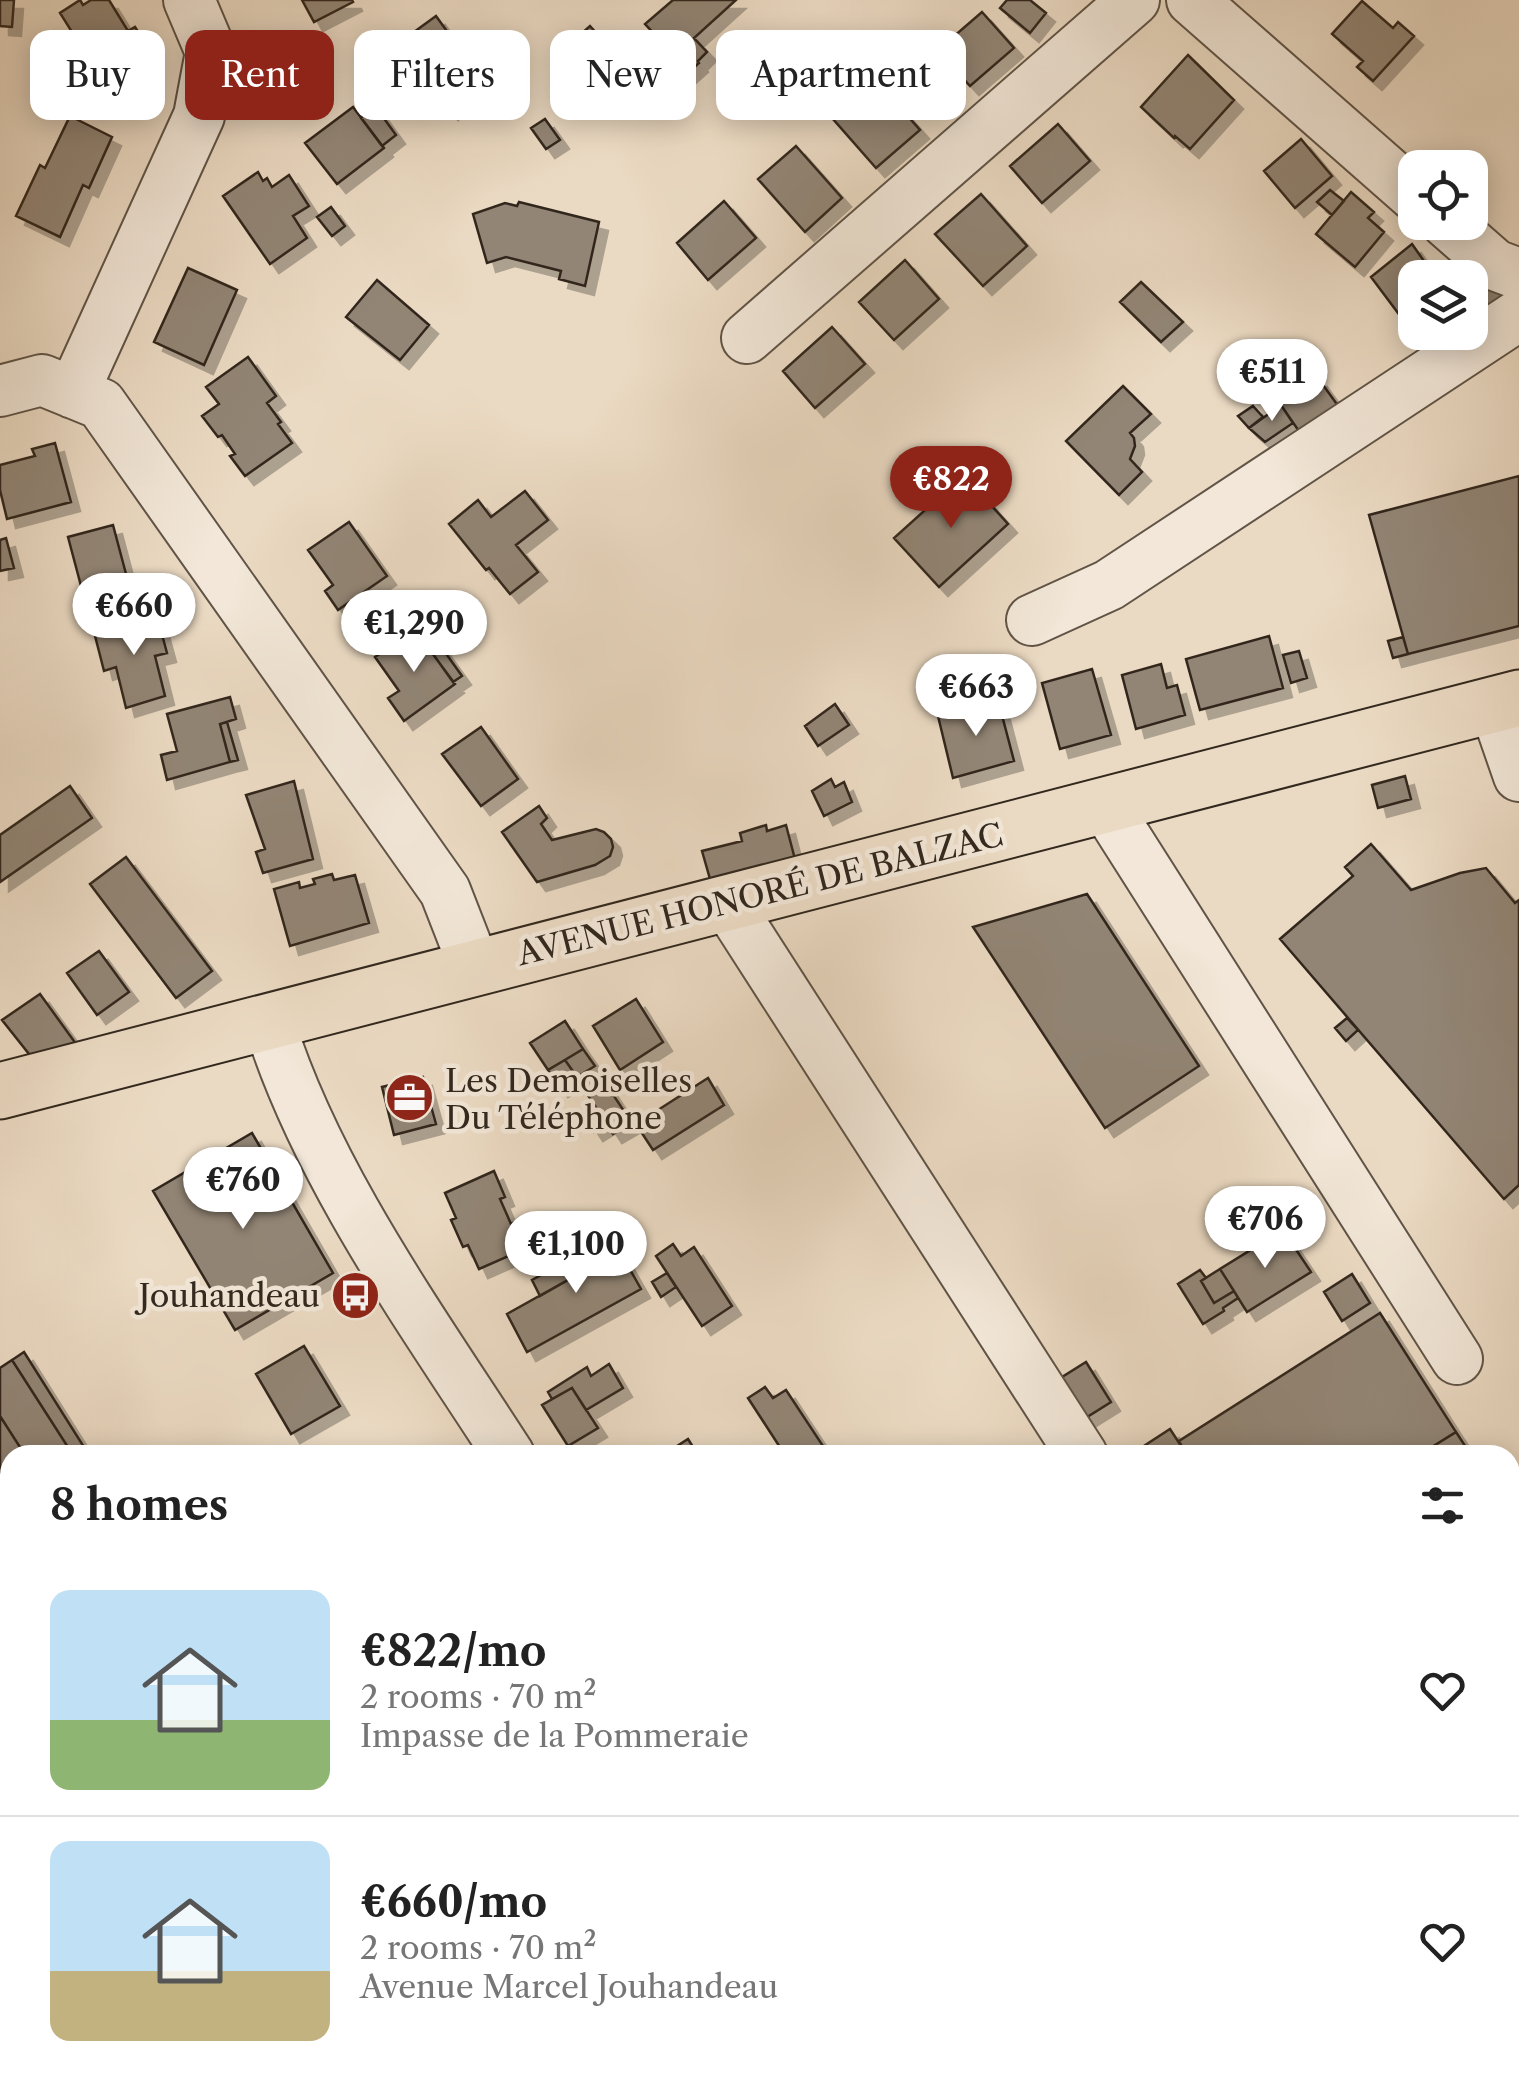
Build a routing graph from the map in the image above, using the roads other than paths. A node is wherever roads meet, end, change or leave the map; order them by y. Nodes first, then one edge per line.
1 (189, 0) edge
2 (1134, 0) edge
3 (1192, 0) edge
4 (1398, 181) edge
5 (1466, 240) edge
6 (1519, 274) edge
7 (1519, 315) edge
8 (747, 338) dead end
9 (0, 391) edge
10 (72, 393) junction
11 (1032, 620) dead end
12 (1507, 701) edge
13 (1519, 776) edge
14 (1105, 805) junction
15 (727, 902) junction
16 (476, 968) junction
17 (269, 1022) junction
18 (0, 1091) edge
19 (1457, 1359) dead end
20 (503, 1445) edge
21 (1076, 1445) edge

1 - 10 street
2 - 8 street
3 - 4 street
5 - 6 street
7 - 11 street
9 - 10 street
10 - 16 street
12 - 13 street
12 - 14 main road, AVENUE HONORÉ DE BALZAC
14 - 15 main road, AVENUE HONORÉ DE BALZAC
14 - 19 street
15 - 16 main road, AVENUE HONORÉ DE BALZAC
15 - 21 street
16 - 17 main road, AVENUE HONORÉ DE BALZAC
17 - 18 main road, AVENUE HONORÉ DE BALZAC
17 - 20 street

